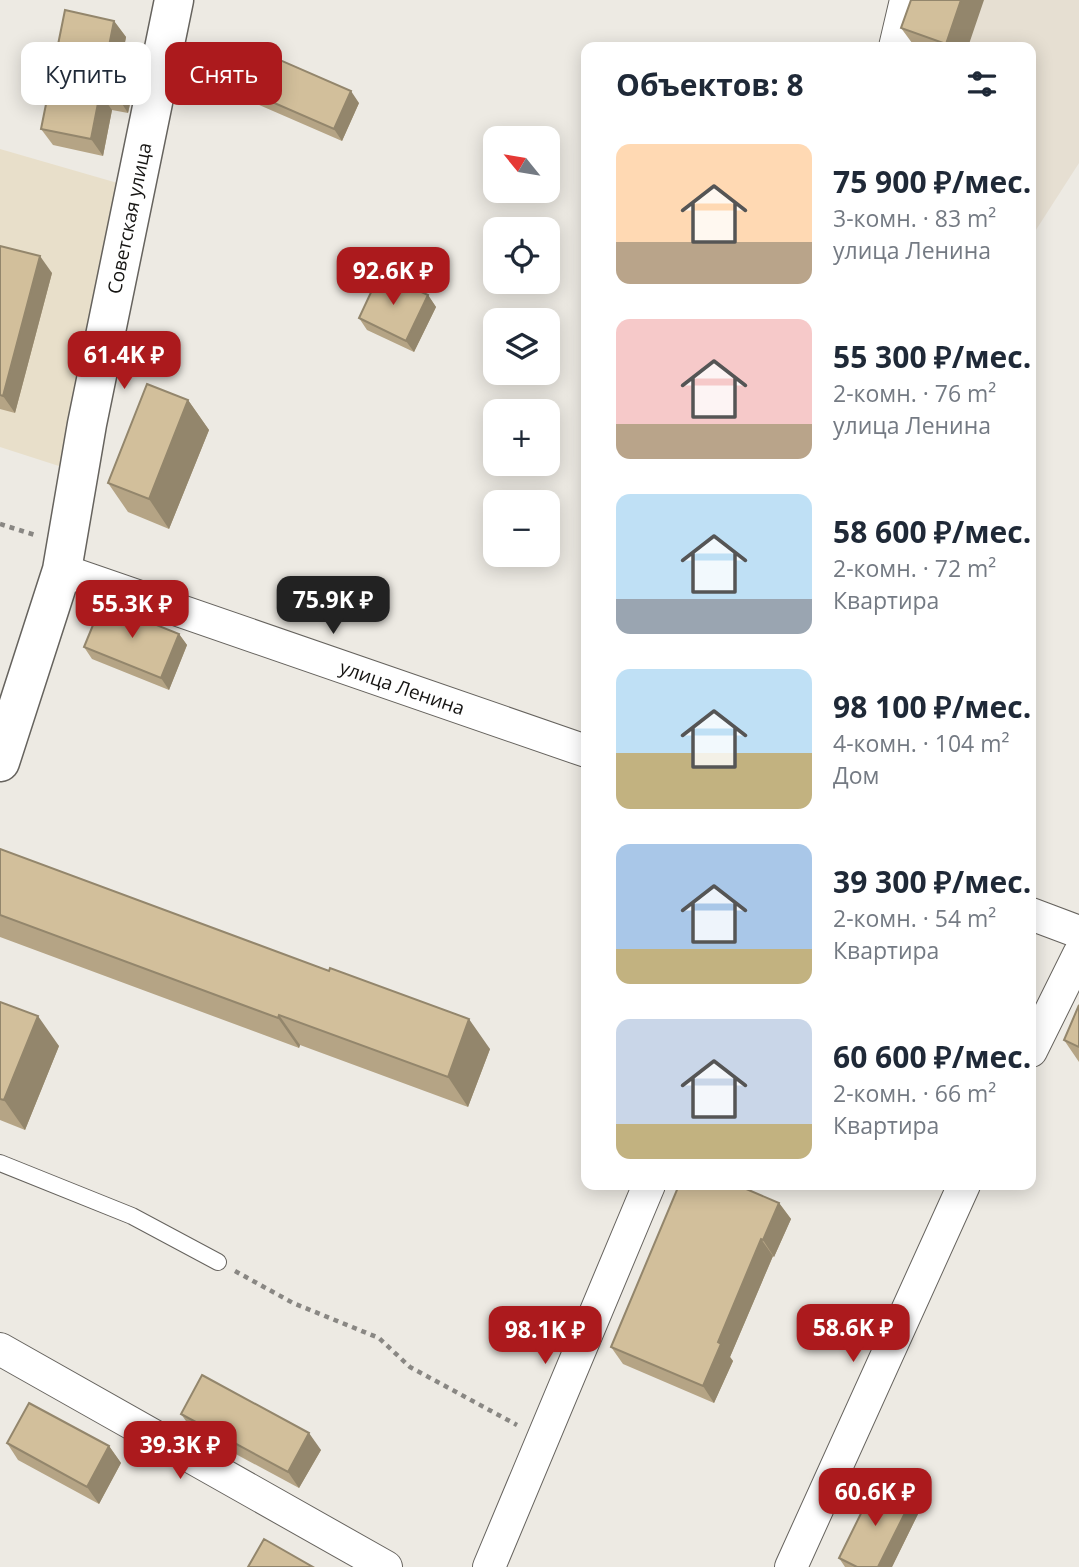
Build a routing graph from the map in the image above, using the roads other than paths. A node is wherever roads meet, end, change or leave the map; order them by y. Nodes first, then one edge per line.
1 (174, 0) edge
2 (906, 0) edge
3 (896, 42) edge
4 (62, 570) junction
5 (581, 749) edge
6 (0, 762) edge
7 (1036, 916) edge
8 (1079, 932) edge
9 (1079, 954) edge
10 (1036, 1041) edge
11 (0, 1163) edge
12 (647, 1190) edge
13 (962, 1190) edge
14 (218, 1262) road end
15 (0, 1349) edge
16 (386, 1567) edge
17 (489, 1567) edge
18 (791, 1567) edge

1 - 4 street, Советская улица
2 - 3 street
4 - 5 street, улица Ленина
4 - 6 street, Советская улица
7 - 8 street
9 - 10 street
11 - 14 lane
12 - 17 street
13 - 18 street
15 - 16 street

